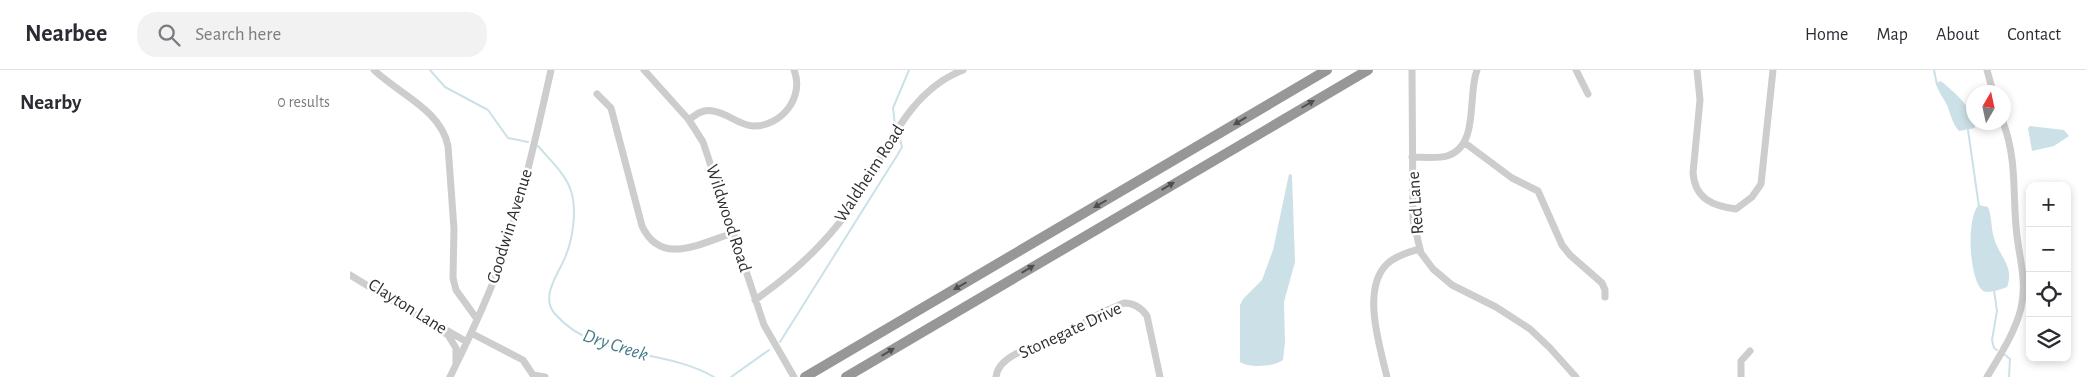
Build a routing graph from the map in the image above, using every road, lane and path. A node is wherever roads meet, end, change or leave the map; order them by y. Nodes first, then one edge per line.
1 (374, 70) edge
2 (551, 70) edge
3 (644, 70) edge
4 (794, 70) edge
5 (963, 70) edge
6 (1327, 70) edge
7 (1368, 70) edge
8 (1412, 70) edge
9 (1477, 70) edge
10 (1576, 70) edge
11 (1697, 70) edge
12 (1772, 70) edge
13 (1987, 70) edge
14 (1992, 85) edge
15 (597, 94) dead end
16 (1588, 94) dead end
17 (689, 120) junction
18 (2005, 130) edge
19 (1465, 143) junction
20 (1412, 157) junction
21 (734, 233) junction
22 (1419, 249) junction
23 (350, 270) edge
24 (350, 275) edge
25 (1605, 297) dead end
26 (755, 300) junction
27 (477, 319) junction
28 (471, 333) junction
29 (467, 342) junction
30 (1750, 351) dead end
31 (456, 366) junction
32 (534, 376) edge
33 (450, 377) edge
34 (545, 377) edge
35 (794, 377) edge
36 (805, 377) edge
37 (846, 377) edge
38 (996, 377) edge
39 (1160, 377) edge
40 (1387, 377) edge
41 (1576, 377) edge
42 (1741, 377) edge
43 (1987, 377) edge

1 - 27 street
2 - 27 street, Goodwin Avenue
3 - 17 street, Wildwood Road
4 - 17 street
5 - 26 street, Waldheim Road
6 -> 36 highway
37 -> 7 highway
8 - 20 street, Red Lane
9 - 19 street
10 - 16 street
11 - 12 street
13 - 14 street
15 - 21 street
17 - 21 street, Wildwood Road
18 - 43 street
19 - 20 street
19 - 25 street
20 - 22 street, Red Lane
21 - 26 street, Wildwood Road
22 - 40 street
22 - 41 street, Red Lane
23 - 29 street, Clayton Lane
24 - 31 street
26 - 35 street, Wildwood Road
27 - 28 street, Goodwin Avenue
28 - 29 street, Goodwin Avenue
28 - 32 street
29 - 31 street, Goodwin Avenue
30 - 42 street
31 - 33 street, Goodwin Avenue
32 - 34 street
38 - 39 street, Stonegate Drive

